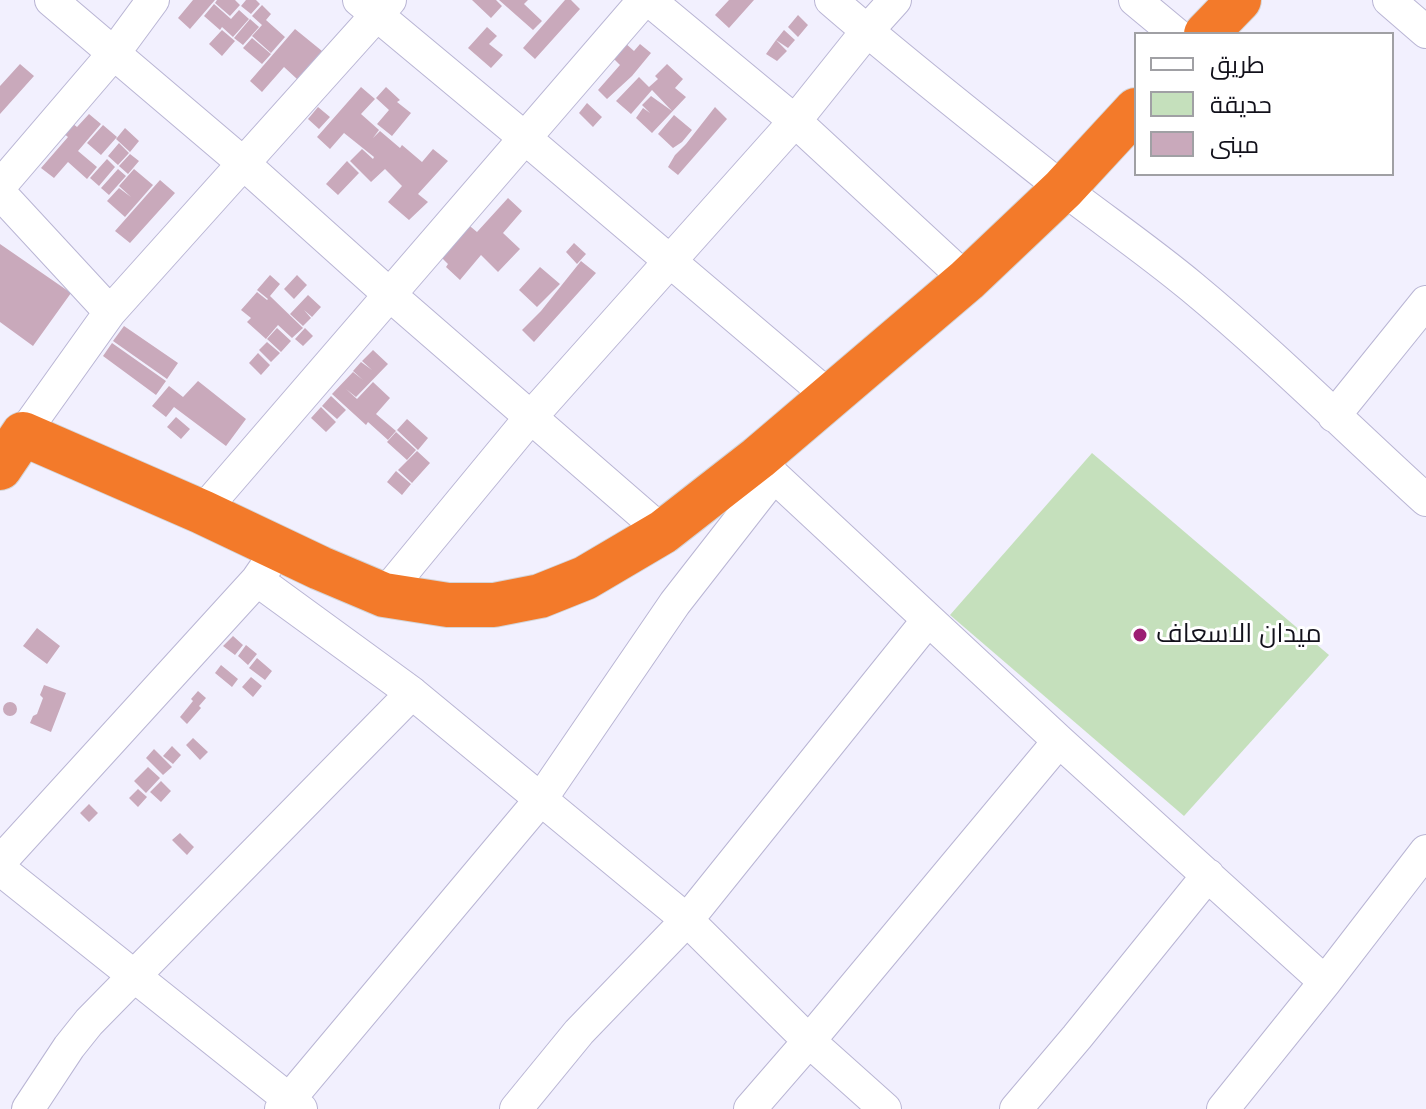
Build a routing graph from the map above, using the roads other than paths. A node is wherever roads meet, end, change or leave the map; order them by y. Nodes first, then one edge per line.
1 (51, 0) edge
2 (153, 0) edge
3 (646, 0) edge
4 (831, 0) edge
5 (895, 0) edge
6 (1135, 0) edge
7 (1239, 0) edge
8 (1389, 0) edge
9 (375, 5) edge
10 (867, 31) junction
11 (1174, 32) edge
12 (1208, 32) edge
13 (1426, 32) edge
14 (114, 53) junction
15 (1134, 112) edge
16 (795, 121) junction
17 (526, 139) junction
18 (244, 164) junction
19 (0, 186) edge
20 (1063, 189) junction
21 (0, 193) edge
22 (669, 261) junction
23 (967, 280) junction
24 (390, 295) junction
25 (1426, 302) edge
26 (110, 312) junction
27 (830, 397) junction
28 (1334, 416) junction
29 (530, 418) junction
30 (12, 451) edge
31 (766, 467) junction
32 (1426, 500) edge
33 (202, 512) junction
34 (663, 532) junction
35 (268, 564) junction
36 (384, 595) junction
37 (928, 620) junction
38 (412, 693) junction
39 (1059, 741) junction
40 (541, 799) junction
41 (0, 862) edge
42 (1423, 863) edge
43 (0, 869) edge
44 (1208, 875) junction
45 (687, 920) junction
46 (135, 976) junction
47 (1325, 982) junction
48 (809, 1041) junction
49 (291, 1106) edge
50 (28, 1109) edge
51 (516, 1109) edge
52 (750, 1109) edge
53 (885, 1109) edge
54 (1016, 1109) edge
55 (1223, 1109) edge

1 - 14 street
2 - 14 street
3 - 16 street
3 - 17 street
4 - 10 street
5 - 10 street
6 - 11 street
7 - 12 highway
8 - 13 street
9 - 17 street
9 - 18 street
10 - 16 street
10 - 20 street
14 - 18 street
14 - 19 street
15 - 20 highway
16 - 22 street
16 - 23 street
17 - 22 street
17 - 24 street
18 - 24 street
18 - 26 street
20 - 23 highway
20 - 28 street
21 - 26 street
22 - 27 street
22 - 29 street
23 - 27 highway
24 - 29 street
24 - 33 street
25 - 28 street
26 - 30 street
27 - 31 highway
28 - 32 street
29 - 34 street
29 - 36 street
30 - 33 highway
31 - 34 highway
31 - 37 street
31 - 40 street
33 - 35 highway
34 - 36 highway
35 - 36 highway
35 - 38 street
35 - 41 street
37 - 39 street
37 - 45 street
38 - 40 street
38 - 46 street
39 - 44 street
39 - 48 street
40 - 45 street
40 - 49 street
42 - 47 street
43 - 46 street
44 - 47 street
44 - 54 street
45 - 48 street
45 - 51 street
46 - 49 street
46 - 50 street
47 - 55 street
48 - 52 street
48 - 53 street

